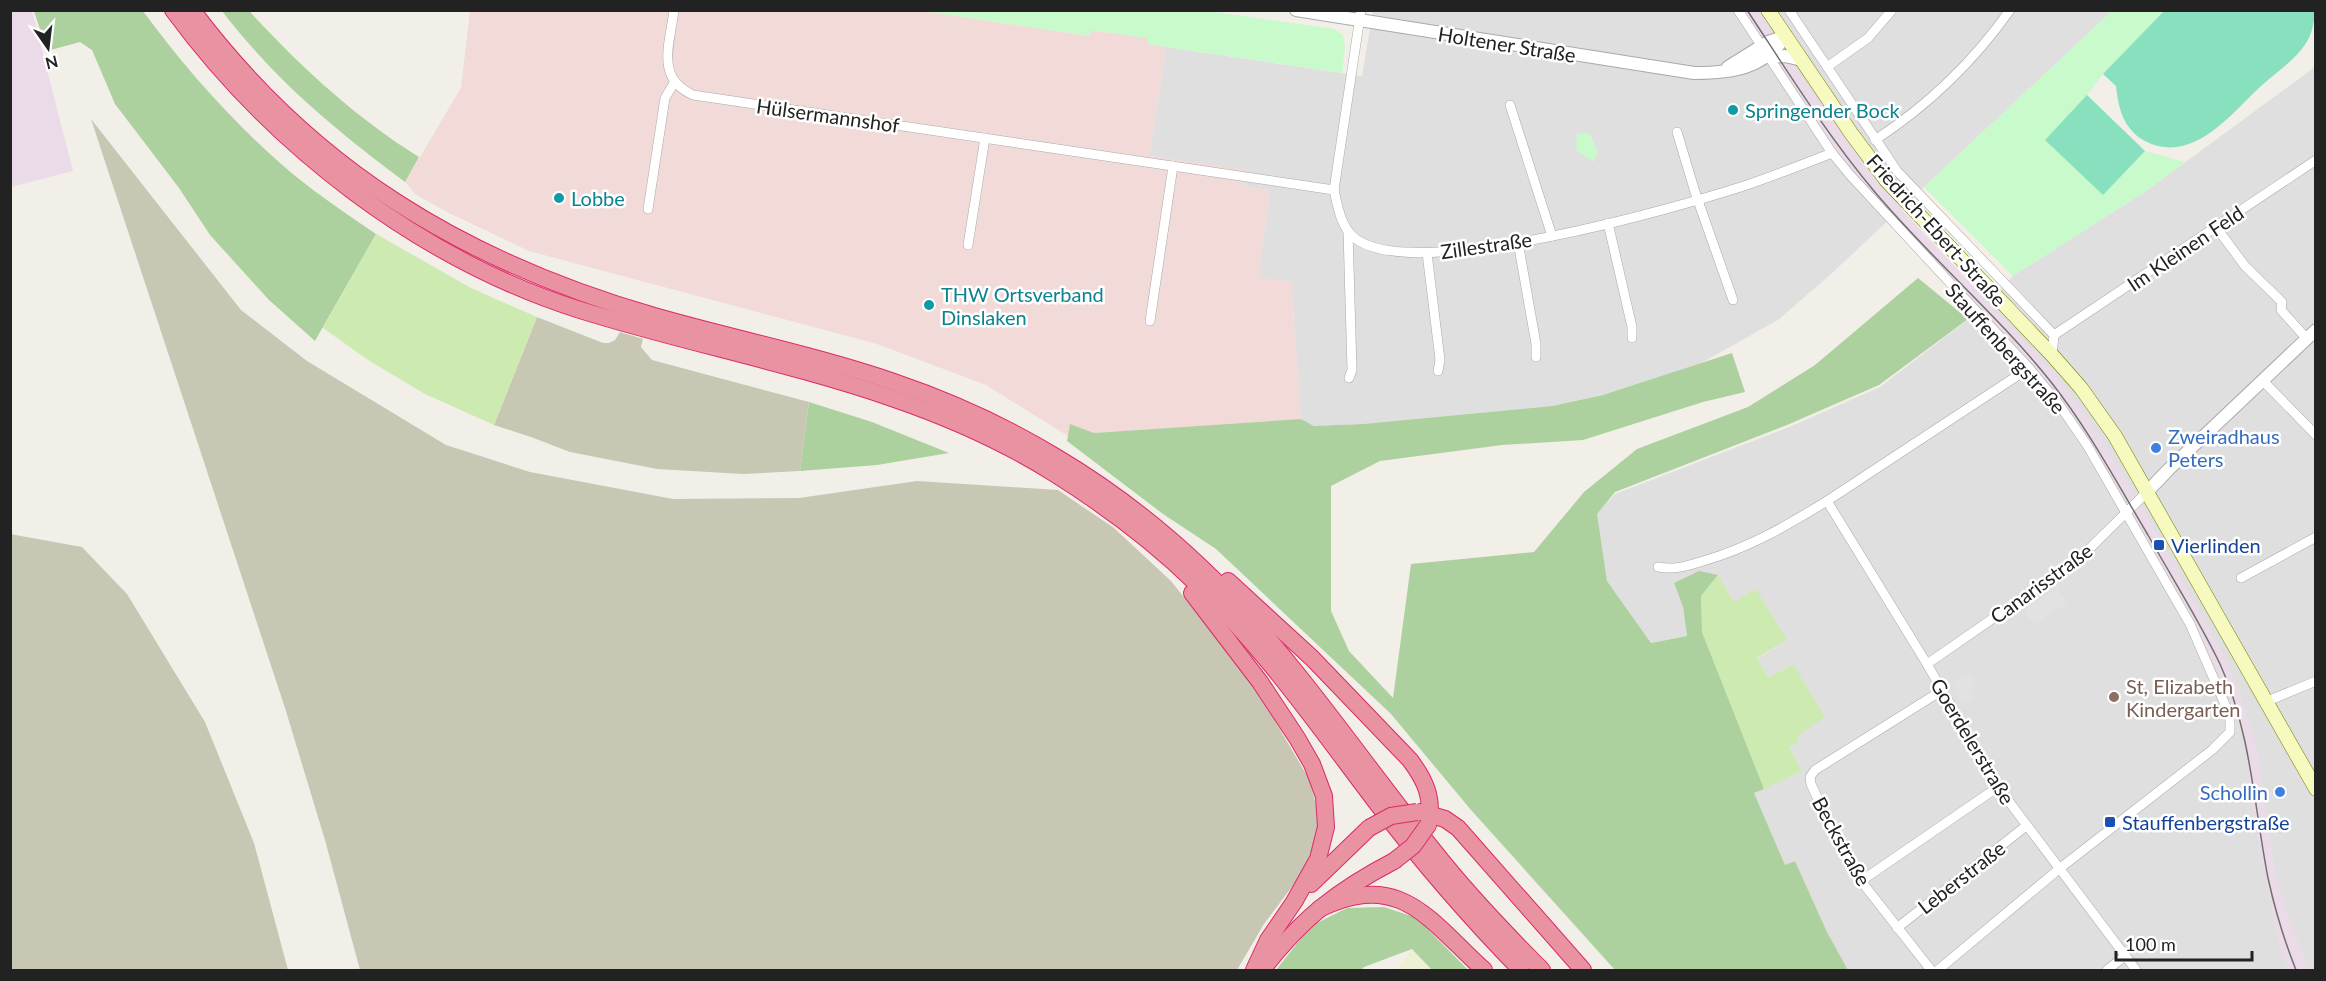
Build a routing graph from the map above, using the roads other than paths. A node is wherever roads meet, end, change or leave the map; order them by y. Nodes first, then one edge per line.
1 (173, 10) edge
2 (192, 10) edge
3 (674, 10) edge
4 (1296, 10) edge
5 (1738, 10) edge
6 (1768, 10) edge
7 (1789, 10) edge
8 (1893, 10) edge
9 (2010, 10) edge
10 (1361, 16) edge
11 (1778, 24) junction
12 (1786, 36) junction
13 (1766, 49) junction
14 (1803, 60) junction
15 (1827, 67) junction
16 (674, 83) junction
17 (1510, 105) dead end
18 (1677, 132) dead end
19 (985, 138) junction
20 (1875, 140) junction
21 (1832, 153) junction
22 (2316, 160) edge
23 (1173, 166) junction
24 (1334, 190) junction
25 (1698, 200) junction
26 (648, 209) dead end
27 (1608, 223) junction
28 (2216, 227) junction
29 (1348, 231) junction
30 (1552, 236) junction
31 (1518, 242) junction
32 (968, 245) dead end
33 (1427, 253) junction
34 (1733, 300) dead end
35 (621, 314) junction
36 (1150, 321) dead end
37 (656, 324) junction
38 (2311, 334) edge
39 (2054, 335) junction
40 (1632, 338) dead end
41 (2052, 355) junction
42 (1536, 357) dead end
43 (2029, 368) junction
44 (1438, 371) dead end
45 (1349, 378) dead end
46 (2263, 381) junction
47 (2316, 435) edge
48 (2147, 492) junction
49 (1827, 501) junction
50 (2126, 514) junction
51 (1126, 522) junction
52 (2316, 537) edge
53 (1172, 540) junction
54 (1658, 567) dead end
55 (2241, 578) dead end
56 (1928, 664) junction
57 (2316, 681) edge
58 (1941, 691) junction
59 (2265, 702) junction
60 (1998, 788) junction
61 (2316, 789) edge
62 (1425, 817) junction
63 (2025, 826) junction
64 (2059, 869) junction
65 (1861, 881) junction
66 (1294, 902) junction
67 (1319, 909) junction
68 (1897, 928) junction
69 (2125, 956) junction
70 (1254, 970) edge
71 (1262, 970) edge
72 (1484, 970) edge
73 (1521, 970) edge
74 (1542, 970) edge
75 (1583, 970) edge
76 (1931, 970) edge
77 (1938, 970) edge
78 (2107, 970) edge
79 (2136, 970) edge

1 - 35 highway
2 - 35 highway
3 - 16 street
4 - 10 street, Holtener Straße
5 - 13 street, Stauffenbergstraße
6 - 11 main road, Friedrich-Ebert-Straße
7 - 15 street, Friedrich-Ebert-Straße
8 - 15 street
9 - 20 street
10 - 13 street, Holtener Straße
10 - 24 street
11 - 12 main road, Friedrich-Ebert-Straße
11 - 13 street
12 - 13 street, Holtener Straße
12 - 14 main road, Friedrich-Ebert-Straße
13 - 14 street, Holtener Straße
13 - 21 street, Stauffenbergstraße
14 - 41 main road, Friedrich-Ebert-Straße
15 - 20 street, Friedrich-Ebert-Straße
16 - 19 street, Hülsermannshof
16 - 26 street
17 - 30 street
18 - 25 street
19 - 23 street, Hülsermannshof
19 - 32 street
20 - 39 street, Friedrich-Ebert-Straße
21 - 25 street, Zillestraße
21 - 43 street, Stauffenbergstraße
22 - 28 street, Im Kleinen Feld
23 - 24 street, Hülsermannshof
23 - 36 street
24 - 29 street
25 - 27 street, Zillestraße
25 - 34 street
27 - 30 street, Zillestraße
27 - 40 street
28 - 38 street
28 - 39 street, Im Kleinen Feld
29 - 33 street, Zillestraße
29 - 45 street
30 - 31 street, Zillestraße
31 - 33 street, Zillestraße
31 - 42 street
33 - 44 street
35 - 37 highway
37 - 51 highway
37 - 53 highway
38 - 46 street
39 - 41 street
41 - 48 main road, Friedrich-Ebert-Straße
43 - 49 street
43 - 50 street, Stauffenbergstraße
46 - 47 street
46 - 48 street
48 - 50 street, Canarisstraße
48 - 59 main road, Friedrich-Ebert-Straße
49 - 54 street
49 - 56 street, Goerdelerstraße
50 - 56 street, Canarisstraße
50 - 64 street, Stauffenbergstraße
51 - 66 highway
51 - 73 highway
52 - 55 street
53 - 62 highway
53 - 74 highway
56 - 58 street, Goerdelerstraße
57 - 59 street
58 - 60 street, Goerdelerstraße
58 - 65 street, Beckstraße
59 - 61 main road, Friedrich-Ebert-Straße
60 - 63 street, Goerdelerstraße
60 - 65 street
62 - 66 highway, bridge
62 - 67 highway, bridge
62 - 75 highway
63 - 64 street, Goerdelerstraße
63 - 68 street, Leberstraße
64 - 69 street, Goerdelerstraße
64 - 77 street, Stauffenbergstraße
65 - 68 street, Beckstraße
66 - 70 highway
67 - 71 highway
67 - 72 highway
68 - 76 street, Beckstraße
69 - 78 street
69 - 79 street, Goerdelerstraße

